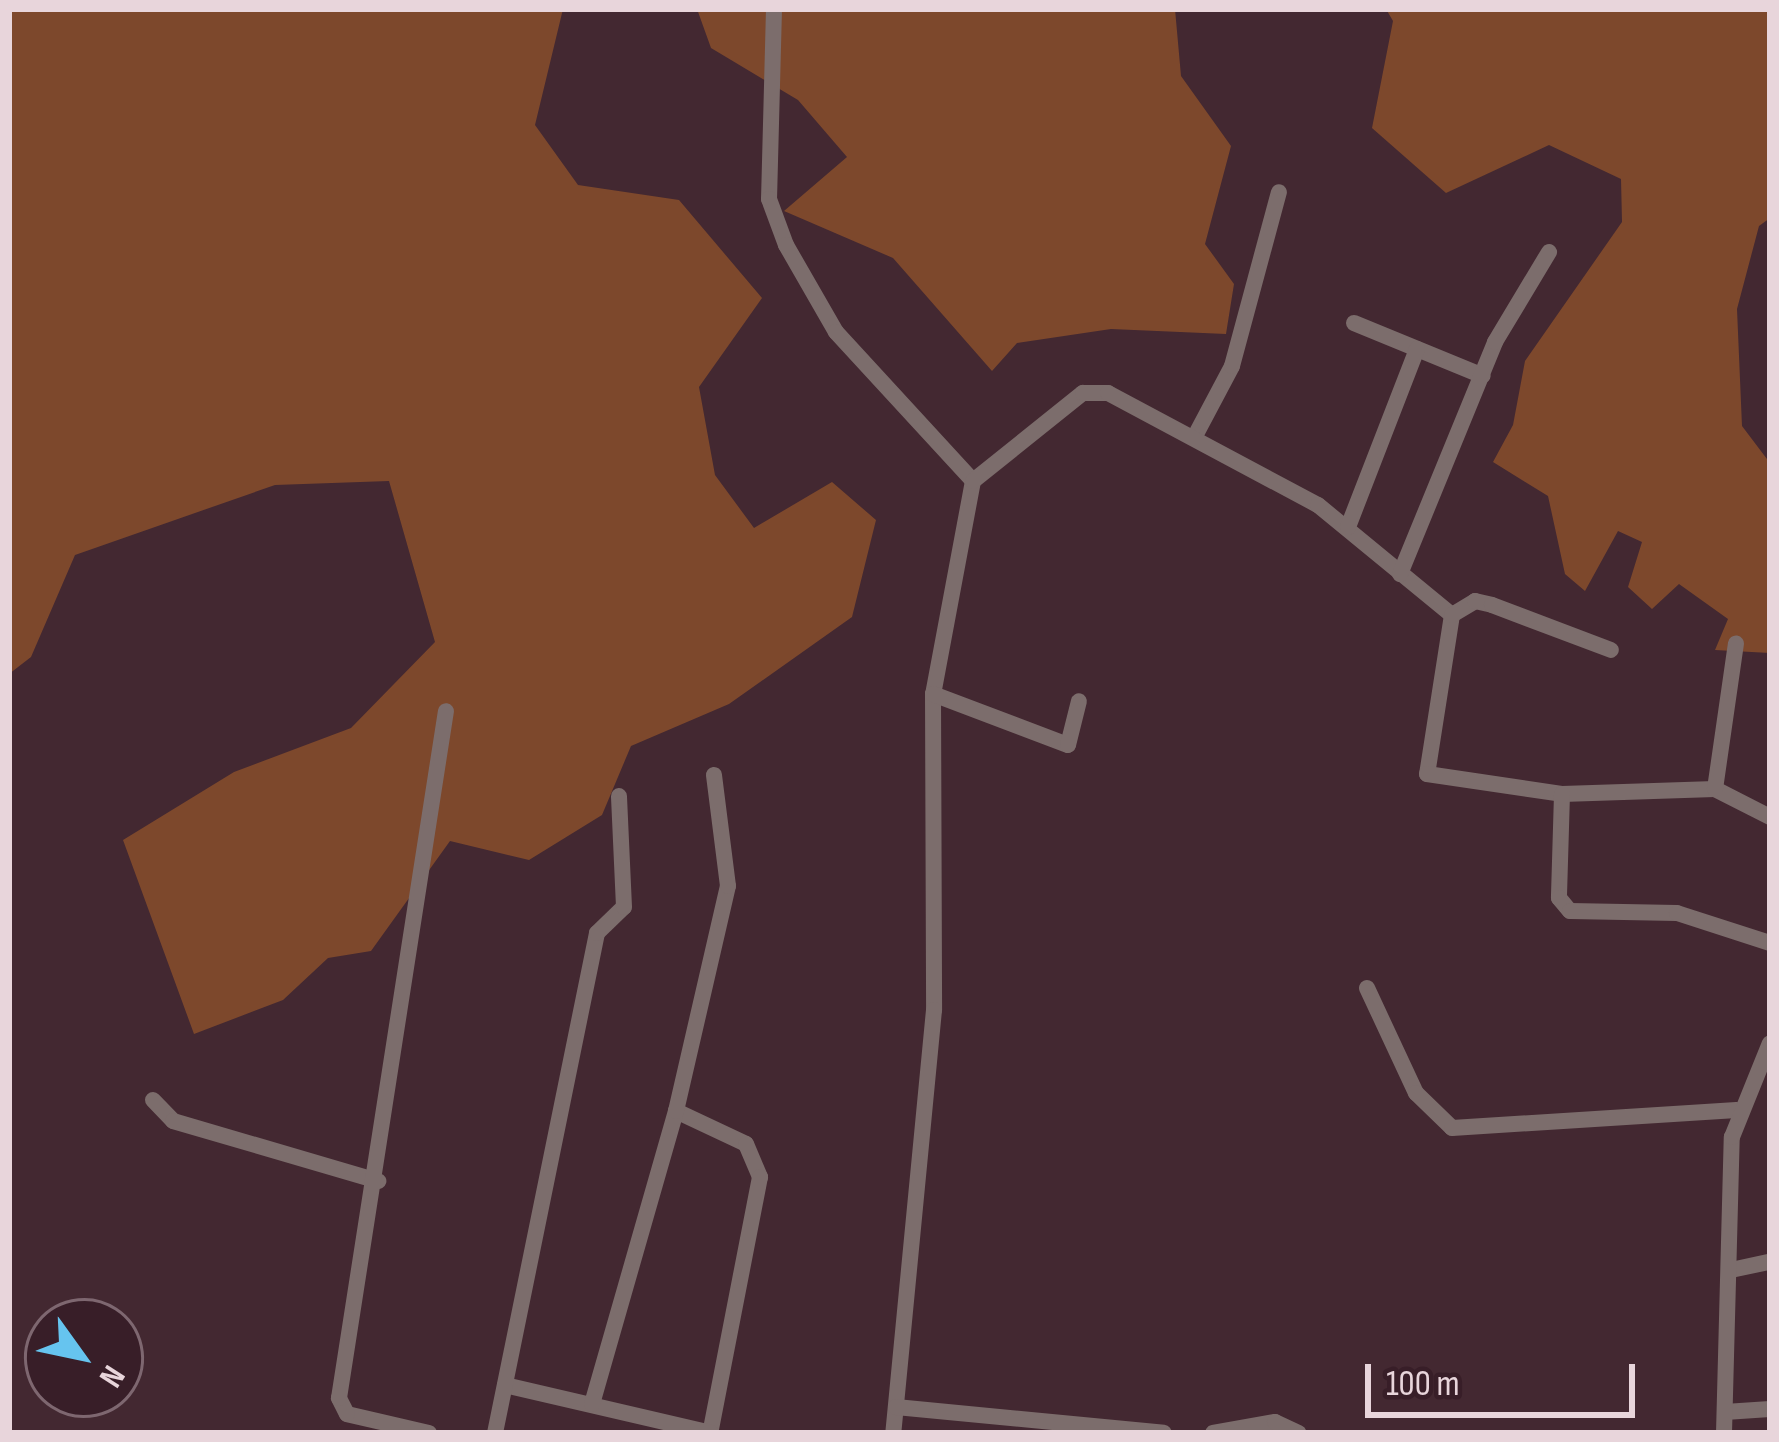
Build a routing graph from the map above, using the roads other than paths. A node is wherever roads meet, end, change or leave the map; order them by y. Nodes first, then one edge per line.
1 (774, 9) edge
2 (1279, 192) dead end
3 (1549, 252) dead end
4 (1354, 323) dead end
5 (1417, 349) junction
6 (1483, 376) junction
7 (1195, 436) junction
8 (973, 481) junction
9 (1348, 527) junction
10 (1400, 574) junction
11 (1452, 615) junction
12 (1736, 644) dead end
13 (1611, 650) dead end
14 (933, 694) junction
15 (1078, 701) dead end
16 (446, 711) dead end
17 (714, 775) dead end
18 (1715, 789) junction
19 (1562, 794) junction
20 (620, 796) dead end
21 (1770, 817) edge
22 (1770, 943) edge
23 (1367, 988) dead end
24 (1770, 1043) edge
25 (153, 1100) dead end
26 (1736, 1110) junction
27 (676, 1111) junction
28 (378, 1180) junction
29 (1770, 1262) edge
30 (1731, 1270) junction
31 (505, 1385) junction
32 (592, 1404) junction
33 (896, 1407) junction
34 (1770, 1409) edge
35 (1725, 1412) junction
36 (711, 1431) edge
37 (429, 1433) edge
38 (496, 1433) edge
39 (893, 1433) edge
40 (1164, 1433) edge
41 (1213, 1433) edge
42 (1299, 1433) edge
43 (1724, 1433) edge

1 - 8 street
2 - 7 street
3 - 6 street
4 - 5 street
5 - 6 street
5 - 9 street
6 - 10 street
7 - 8 street
7 - 9 street
8 - 14 street
9 - 10 street
10 - 11 street
11 - 13 street
11 - 19 street
12 - 18 street
14 - 15 street
14 - 33 street
16 - 28 street
17 - 27 street
18 - 19 street
18 - 21 street
19 - 22 street
20 - 31 street
23 - 26 street
24 - 26 street
25 - 28 street
26 - 30 street
27 - 32 street
27 - 36 street
28 - 37 street
29 - 30 street
30 - 35 street
31 - 32 street
31 - 38 street
32 - 36 street
33 - 39 street
33 - 40 street
34 - 35 street
35 - 43 street
41 - 42 street

